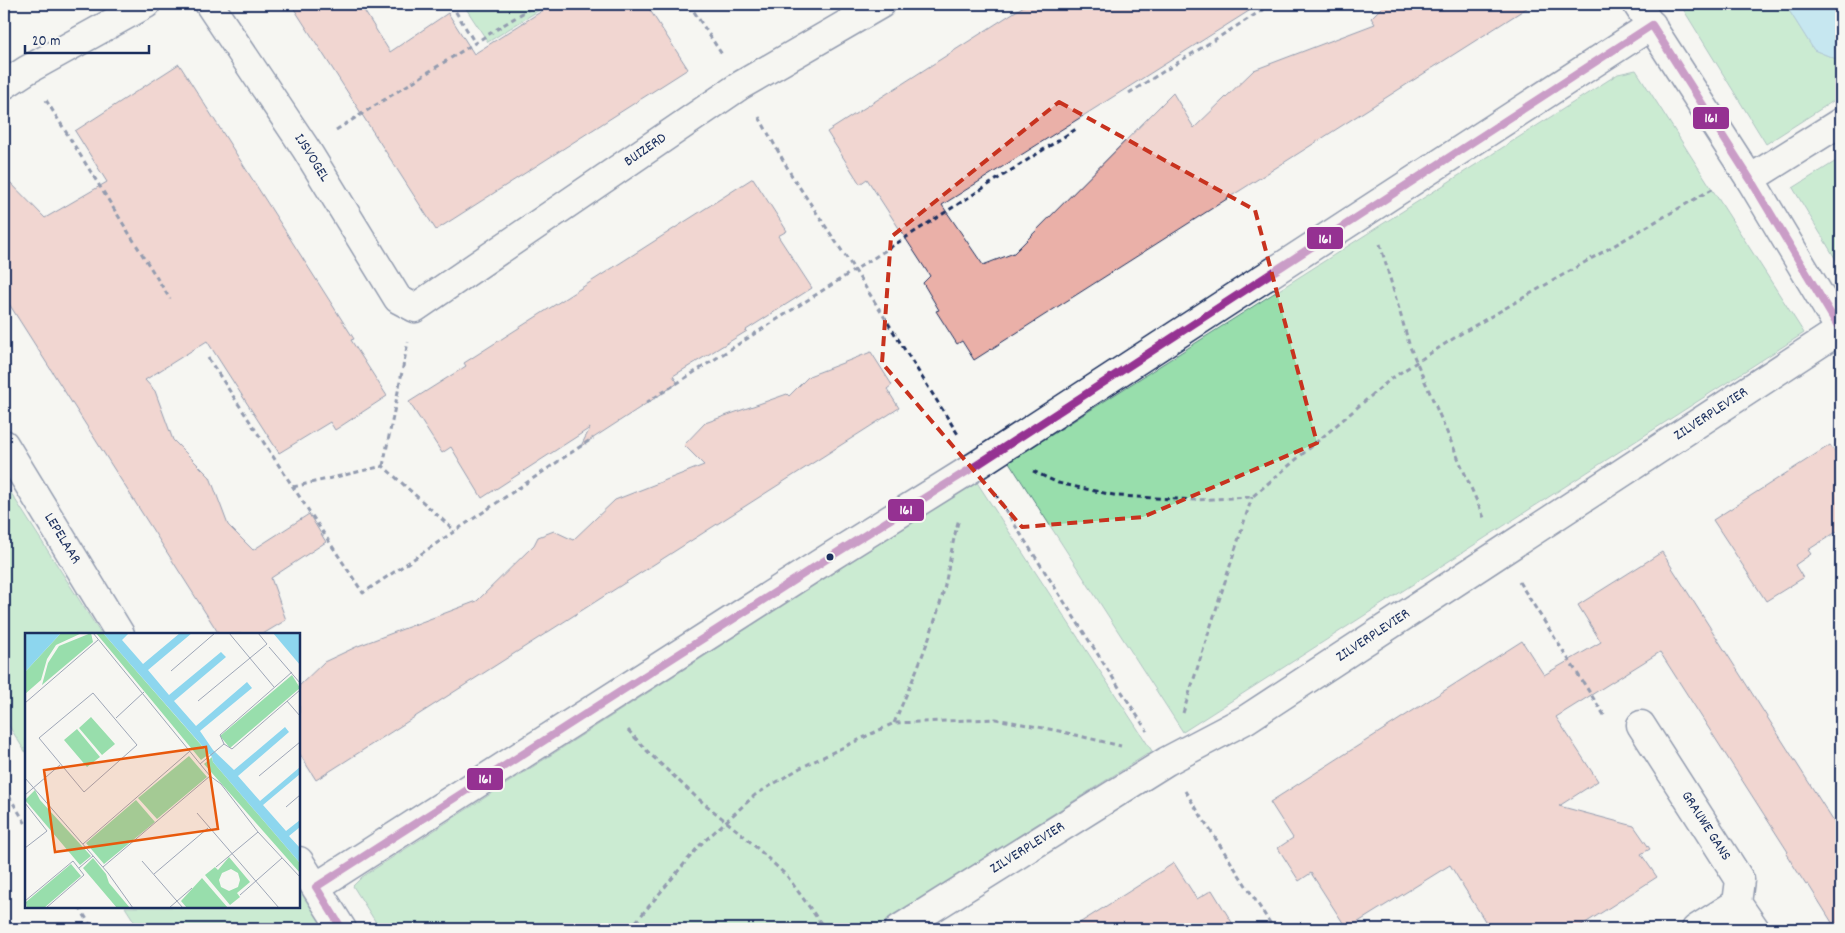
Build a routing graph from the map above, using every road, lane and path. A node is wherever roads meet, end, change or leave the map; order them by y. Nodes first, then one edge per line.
1 (146, 4) edge
2 (209, 4) edge
3 (450, 4) edge
4 (537, 4) edge
5 (881, 4) edge
6 (1261, 4) edge
7 (1272, 4) edge
8 (1263, 10) junction
9 (1645, 15) edge
10 (4, 34) edge
11 (475, 42) junction
12 (27, 70) junction
13 (4, 86) edge
14 (1129, 94) dead end
15 (1841, 122) edge
16 (1076, 129) dead end
17 (306, 149) junction
18 (1750, 179) junction
19 (1370, 209) junction
20 (170, 299) dead end
21 (415, 308) junction
22 (1841, 331) edge
23 (208, 358) dead end
24 (1416, 363) junction
25 (646, 403) dead end
26 (593, 438) dead end
27 (4, 444) edge
28 (383, 466) junction
29 (1031, 470) dead end
30 (293, 487) junction
31 (1252, 497) junction
32 (960, 516) dead end
33 (455, 530) junction
34 (1500, 552) junction
35 (119, 633) edge
36 (603, 703) junction
37 (894, 723) junction
38 (1642, 725) joint
39 (1166, 761) junction
40 (4, 788) edge
41 (726, 821) junction
42 (25, 822) edge
43 (300, 863) edge
44 (316, 887) junction
45 (1737, 903) junction
46 (80, 908) edge
47 (93, 929) edge
48 (342, 929) edge
49 (630, 929) edge
50 (825, 929) edge
51 (899, 929) edge
52 (1696, 929) edge
53 (1755, 929) edge

1 - 12 street
2 - 17 street, IJSVOGEL
3 - 11 path
4 - 11 path
5 - 21 street, BUIZERD
6 - 8 path
7 - 8 path
8 - 14 path
9 - 18 street
9 - 19 street
10 - 12 path
11 - 17 path
12 - 13 street
12 - 20 path
15 - 18 street
16 - 25 path
17 - 21 street, IJSVOGEL
18 - 22 street
18 - 24 path
19 - 24 path
19 - 36 street
21 - 28 path
22 - 34 street, ZILVERPLEVIER
23 - 30 path
24 - 31 path
24 - 34 path
26 - 33 path
27 - 35 street, LEPELAAR
28 - 30 path
28 - 33 path
29 - 31 path
30 - 33 path
31 - 39 path
32 - 37 path
34 - 38 path
34 - 39 street, ZILVERPLEVIER
36 - 41 path
36 - 44 street
37 - 39 path
37 - 41 path
38 - 45 street, GRAUWE GANS
39 - 51 street, ZILVERPLEVIER
40 - 42 path
41 - 49 path
41 - 50 path
43 - 44 street
44 - 48 street
45 - 52 street
45 - 53 street
46 - 47 path

